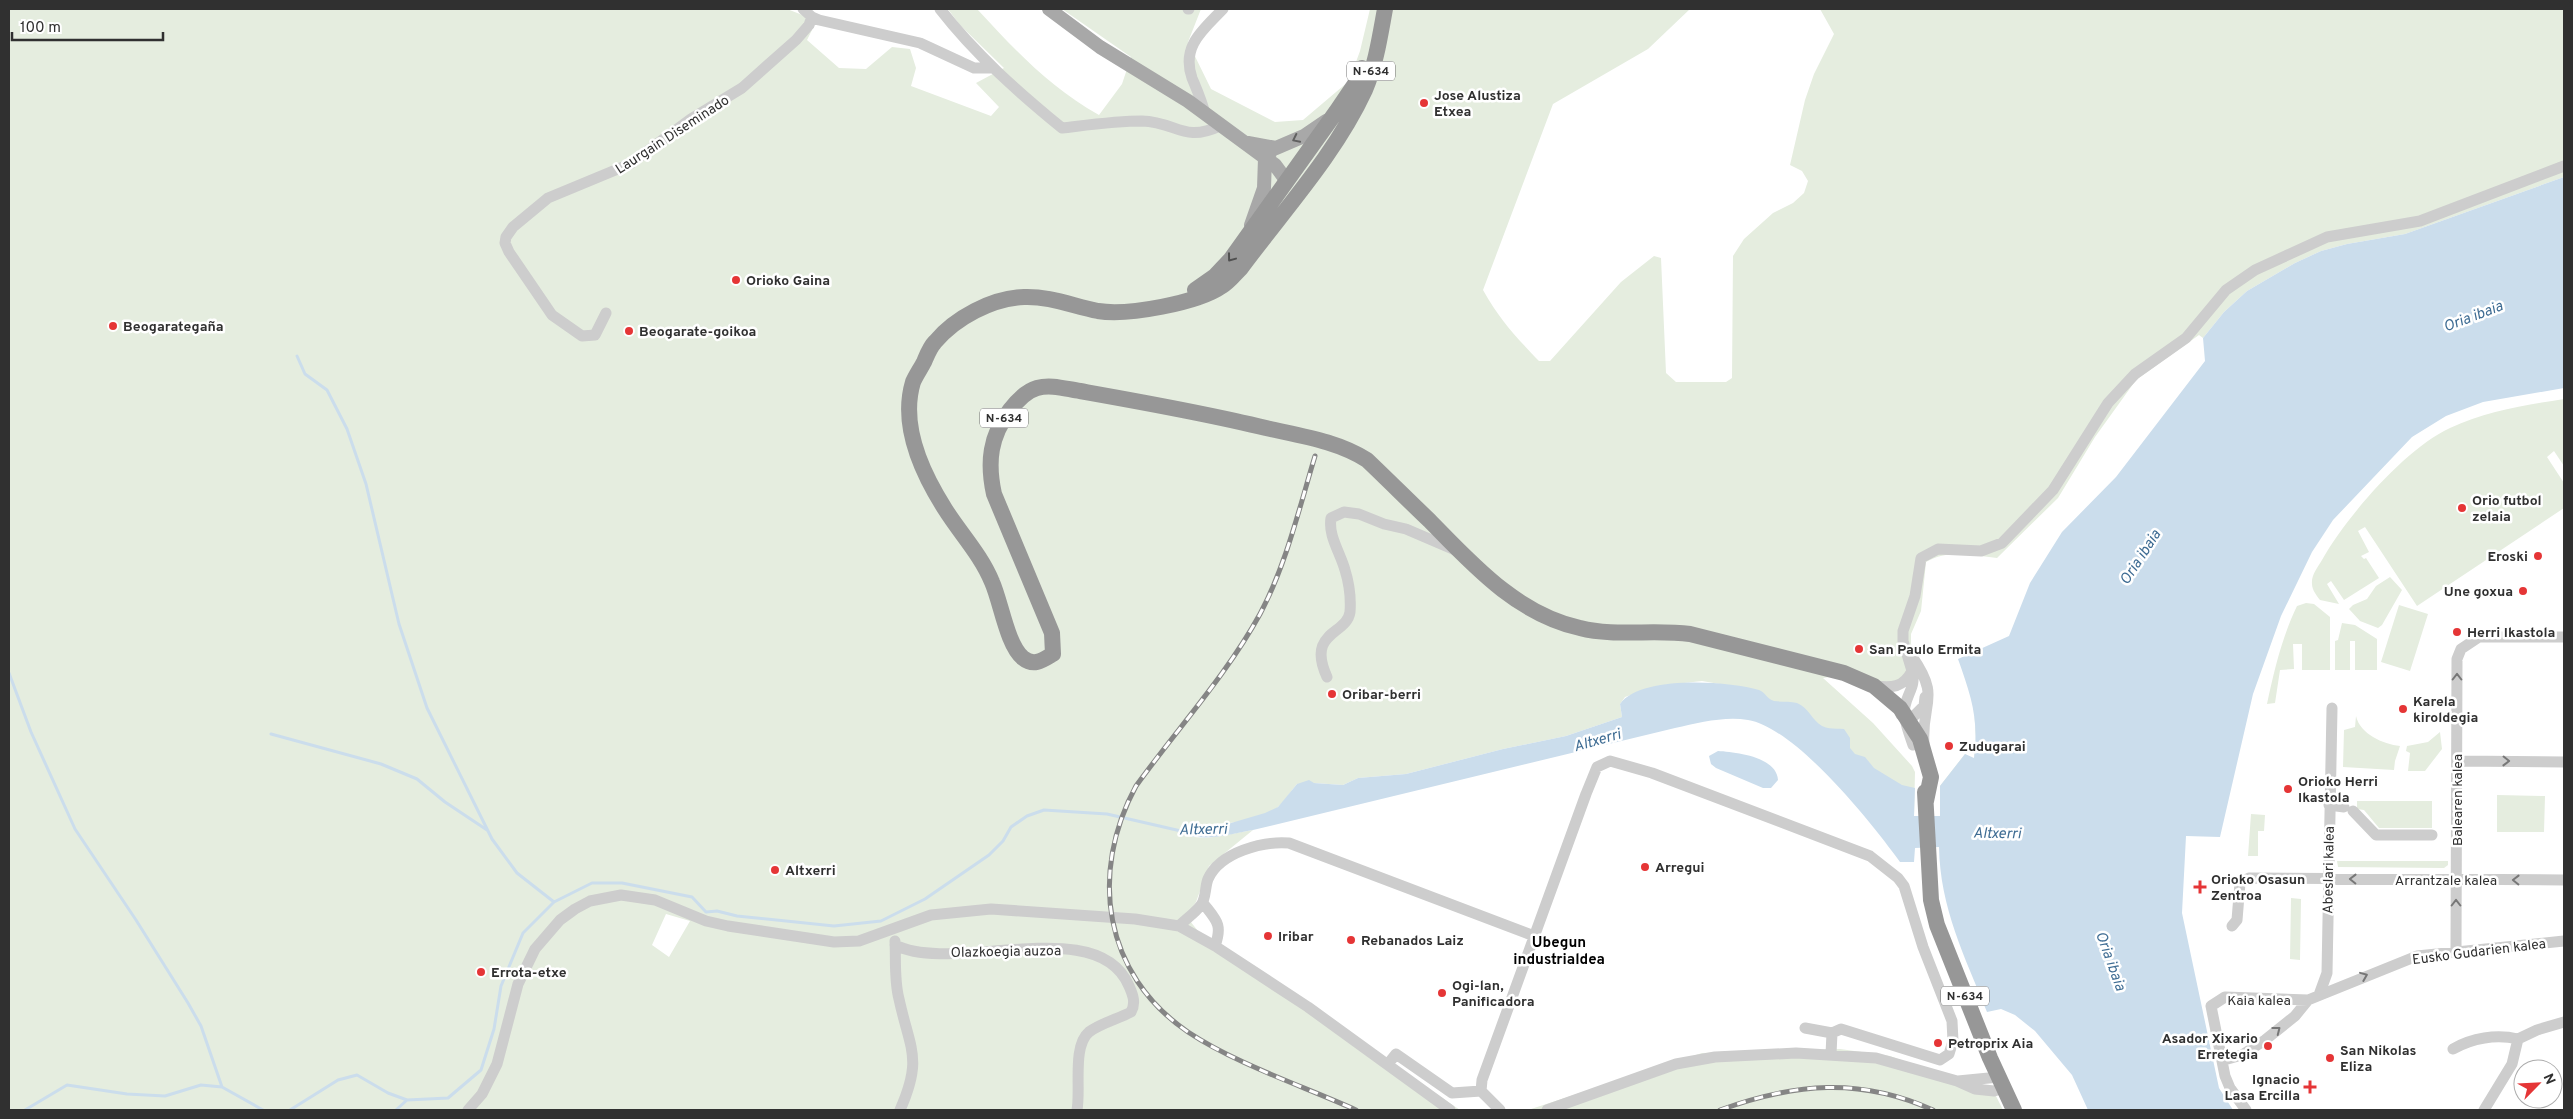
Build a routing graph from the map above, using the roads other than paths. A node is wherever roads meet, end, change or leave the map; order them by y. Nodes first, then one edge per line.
1 (940, 9) edge
2 (1049, 9) edge
3 (1223, 9) edge
4 (1385, 9) edge
5 (808, 13) edge
6 (993, 68) junction
7 (1205, 114) junction
8 (1340, 119) junction
9 (1220, 126) junction
10 (1239, 141) junction
11 (1276, 148) junction
12 (1265, 163) junction
13 (2564, 166) edge
14 (1286, 180) junction
15 (1255, 236) junction
16 (606, 313) dead end
17 (1460, 551) junction
18 (2564, 637) edge
19 (1798, 664) junction
20 (1918, 672) junction
21 (1327, 677) dead end
22 (1874, 686) junction
23 (1858, 687) junction
24 (2332, 708) dead end
25 (1906, 716) junction
26 (1919, 749) junction
27 (2458, 761) junction
28 (2564, 762) edge
29 (2329, 805) junction
30 (2432, 836) dead end
31 (2328, 878) junction
32 (2456, 879) junction
33 (2564, 880) edge
34 (1203, 903) junction
35 (1179, 926) junction
36 (2232, 926) dead end
37 (893, 929) junction
38 (1534, 936) junction
39 (2564, 941) edge
40 (895, 945) junction
41 (1215, 946) junction
42 (2456, 951) junction
43 (2326, 973) junction
44 (2344, 984) junction
45 (2319, 994) junction
46 (2308, 1000) junction
47 (2564, 1022) edge
48 (1805, 1028) dead end
49 (1832, 1033) junction
50 (2518, 1039) junction
51 (2453, 1049) dead end
52 (1831, 1054) junction
53 (1990, 1058) junction
54 (2224, 1060) junction
55 (1388, 1064) junction
56 (1973, 1079) junction
57 (1957, 1081) junction
58 (2001, 1082) junction
59 (1481, 1090) junction
60 (468, 1110) edge
61 (900, 1110) edge
62 (1077, 1110) edge
63 (1450, 1110) edge
64 (1500, 1110) edge
65 (1547, 1110) edge
66 (2014, 1110) edge
67 (2246, 1110) edge
68 (2485, 1110) edge

1 - 6 street
2 - 7 main road
3 - 7 street
4 - 8 highway, N-634
5 - 6 street, Laurgain Diseminado
5 - 16 street, Laurgain Diseminado
6 - 9 street
7 - 9 main road
8 -> 11 main road
8 - 14 highway
8 - 15 highway, N-634
9 - 10 main road
10 - 11 main road
10 - 12 main road
11 - 12 main road
12 - 14 main road
12 - 15 main road
13 - 20 street
14 - 15 highway
15 - 17 highway, N-634
17 - 19 highway, N-634
17 - 21 street
27 -> 18 street, Balearen kalea
19 - 22 highway, N-634
19 - 23 highway, N-634
20 - 22 street
20 - 25 street
20 - 25 street
20 - 26 street
22 - 25 highway, N-634
23 - 25 street
23 - 26 highway, N-634
24 - 29 street, Abeslari kalea
25 - 26 highway, N-634
26 - 53 highway, N-634
27 -> 28 street
27 - 32 street, Balearen kalea
29 - 30 street
29 - 31 street, Abeslari kalea
32 -> 31 street, Arrantzale kalea
31 - 36 street, Arrantzale kalea
31 - 43 street, Abeslari kalea
33 -> 32 street, Arrantzale kalea
42 -> 32 street, Balearen kalea
34 - 35 street
34 - 38 street
34 - 41 street
35 - 37 street
35 - 41 street
37 - 40 street
37 - 60 street
38 - 49 street
38 - 59 street
39 - 42 street, Eusko Gudarien kalea
40 - 61 street
40 - 62 street, Olazkoegia auzoa
41 - 55 street
44 -> 42 street, Eusko Gudarien kalea
43 - 44 street
43 - 45 street, Abeslari kalea
44 - 45 street, Eusko Gudarien kalea
45 - 46 street, Eusko Gudarien kalea
54 -> 46 street, Eusko Gudarien kalea
46 - 54 street, Kaia kalea
47 - 50 street
48 - 49 street
49 - 52 street
50 - 51 street
50 - 68 street
52 - 57 street
52 - 65 street
53 - 56 street
53 - 58 highway, N-634
54 - 67 street
55 - 59 street
55 - 63 street
56 - 57 street
56 - 58 street
57 - 58 street
58 - 66 highway, N-634
59 - 64 street

